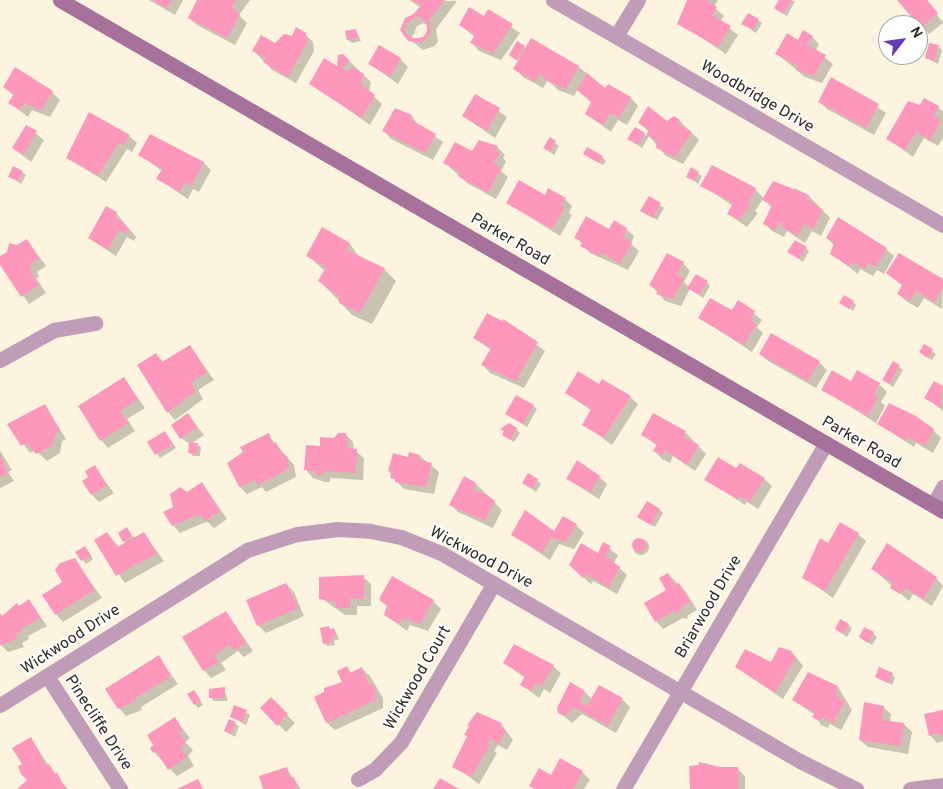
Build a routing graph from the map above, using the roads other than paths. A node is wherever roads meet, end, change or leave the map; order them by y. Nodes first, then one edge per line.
1 (60, 0) edge
2 (553, 0) edge
3 (638, 0) edge
4 (616, 36) junction
5 (943, 225) edge
6 (95, 323) dead end
7 (0, 360) edge
8 (826, 442) junction
9 (943, 487) edge
10 (938, 508) edge
11 (494, 583) junction
12 (47, 676) junction
13 (680, 691) junction
14 (0, 705) edge
15 (358, 780) dead end
16 (943, 785) edge
17 (120, 789) edge
18 (623, 789) edge
19 (856, 789) edge
20 (910, 789) edge

1 - 8 street, Parker Road
2 - 4 street, Woodbridge Drive
3 - 4 street
4 - 5 street, Woodbridge Drive
6 - 7 street
8 - 10 street, Parker Road
8 - 13 street, Briarwood Drive
9 - 10 street
11 - 12 street, Wickwood Drive
11 - 13 street, Wickwood Drive
11 - 15 street, Wickwood Court
12 - 14 street, Wickwood Drive
12 - 17 street, Pinecliffe Drive
13 - 18 street, Briarwood Drive
13 - 19 street, Wickwood Drive
16 - 20 street

